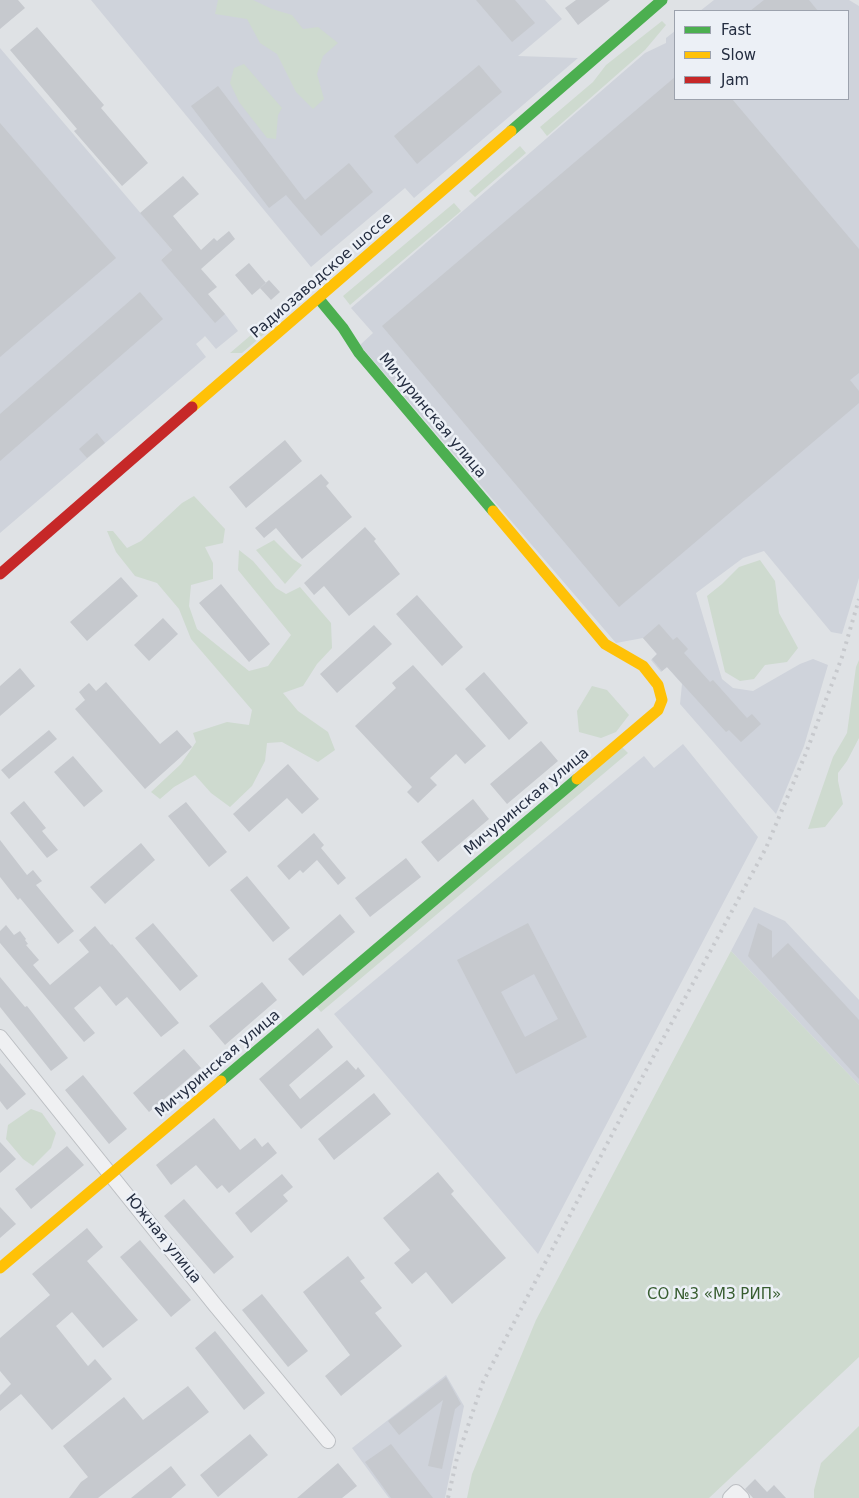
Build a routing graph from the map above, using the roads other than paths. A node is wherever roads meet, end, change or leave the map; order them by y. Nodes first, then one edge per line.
1 (662, 0) edge
2 (319, 299) junction
3 (0, 574) edge
4 (0, 1037) edge
5 (111, 1174) junction
6 (0, 1268) edge
7 (328, 1440) dead end
8 (730, 1498) edge
9 (742, 1498) edge

1 - 2 street, Радиозаводское шоссе
2 - 3 street, Радиозаводское шоссе
2 - 5 street, Мичуринская улица
4 - 5 street, Южная улица
5 - 6 street, Мичуринская улица
5 - 7 street, Южная улица
8 - 9 street

